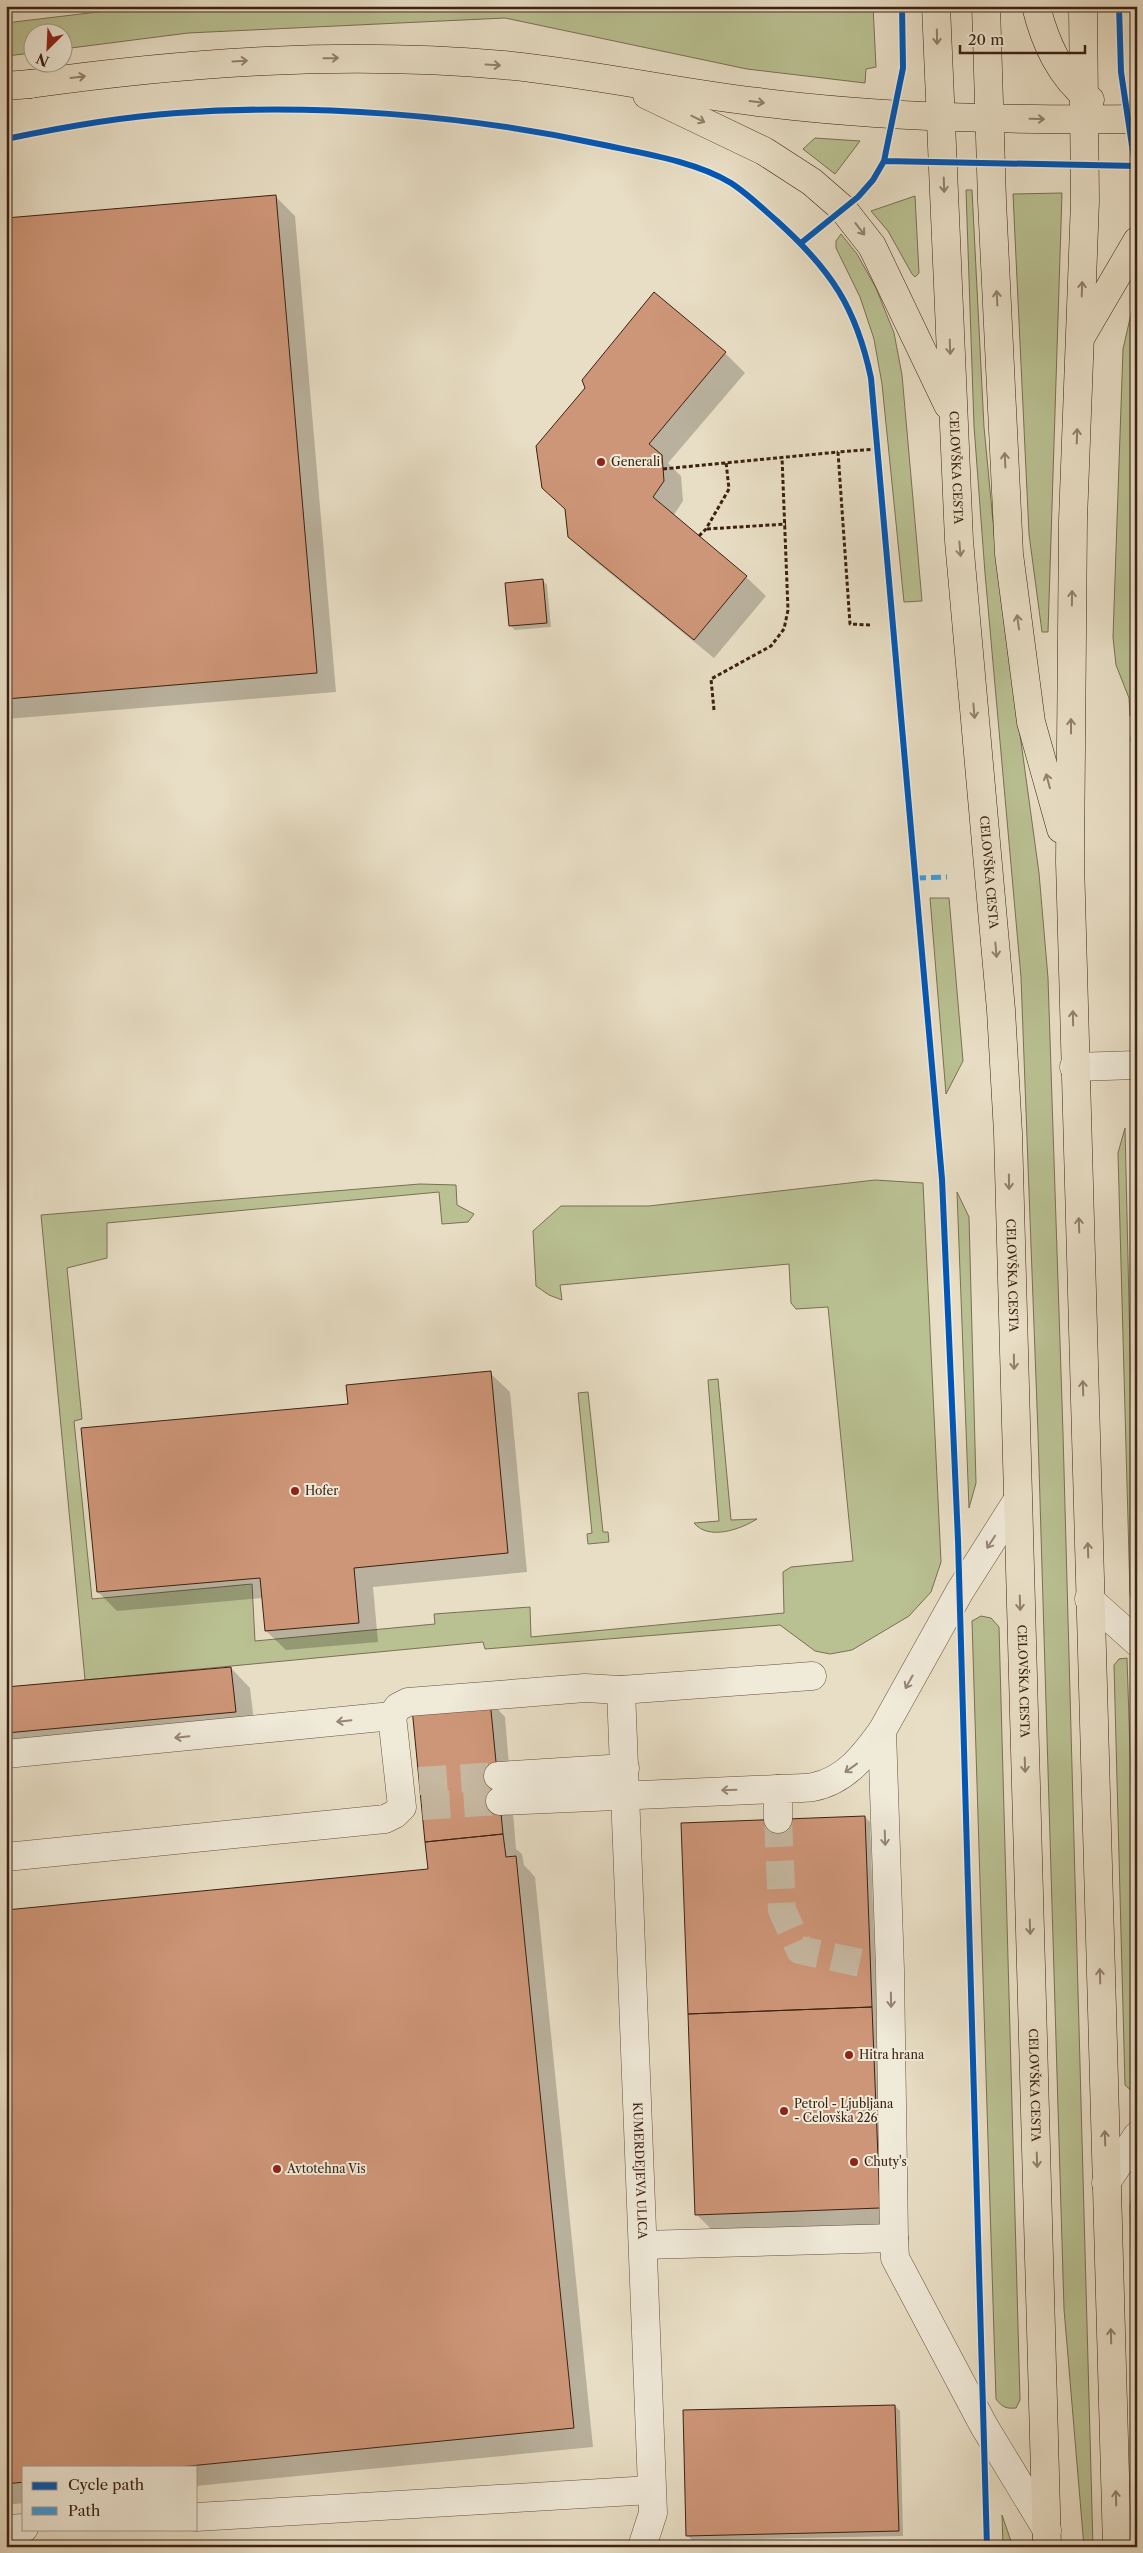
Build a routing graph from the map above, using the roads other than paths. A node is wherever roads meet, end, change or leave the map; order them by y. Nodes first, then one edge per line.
1 (936, 6) edge
2 (986, 6) edge
3 (1036, 6) edge
4 (1083, 6) edge
5 (622, 83) junction
6 (14, 87) edge
7 (1078, 89) junction
8 (940, 118) junction
9 (989, 119) junction
10 (1128, 119) edge
11 (1137, 241) edge
12 (1080, 338) junction
13 (952, 413) junction
14 (1070, 862) junction
15 (1137, 1065) edge
16 (1074, 1067) junction
17 (1018, 1501) junction
18 (1089, 1599) junction
19 (1137, 1642) edge
20 (812, 1676) dead end
21 (621, 1690) junction
22 (392, 1716) junction
23 (882, 1731) junction
24 (6, 1754) edge
25 (626, 1781) junction
26 (499, 1789) tunnel mouth
27 (778, 1789) junction
28 (778, 1819) tunnel mouth
29 (6, 1856) edge
30 (1137, 2136) edge
31 (1106, 2183) junction
32 (894, 2238) junction
33 (643, 2245) junction
34 (651, 2490) junction
35 (198, 2517) edge
36 (22, 2528) edge
37 (6, 2529) edge
38 (1047, 2538) edge
39 (642, 2547) edge
40 (1117, 2547) edge

1 -> 8 main road, CELOVŠKA CESTA
2 - 9 main road
3 - 7 main road
4 - 7 main road
6 -> 5 main road
5 -> 8 main road
5 -> 13 main road
9 -> 7 main road
7 - 10 main road
12 -> 7 main road
8 - 9 main road
8 -> 13 main road, CELOVŠKA CESTA
14 -> 9 main road
11 - 12 main road
14 -> 12 main road
13 -> 17 main road, CELOVŠKA CESTA
16 -> 14 main road
15 - 16 street
18 -> 16 main road
17 -> 23 street
17 -> 38 main road, CELOVŠKA CESTA
18 - 19 street
31 -> 18 main road
20 - 21 street
21 - 22 street
21 - 25 street, KUMERDEJEVA ULICA
22 -> 24 street
22 - 29 street
23 -> 27 street
23 -> 32 street
25 - 26 street
27 -> 25 street
25 - 33 street, KUMERDEJEVA ULICA
27 - 28 street
30 - 31 street
40 -> 31 main road
32 - 33 street
32 - 38 street
33 - 34 street, KUMERDEJEVA ULICA
34 - 35 street
34 - 39 street, KUMERDEJEVA ULICA
36 - 37 street

